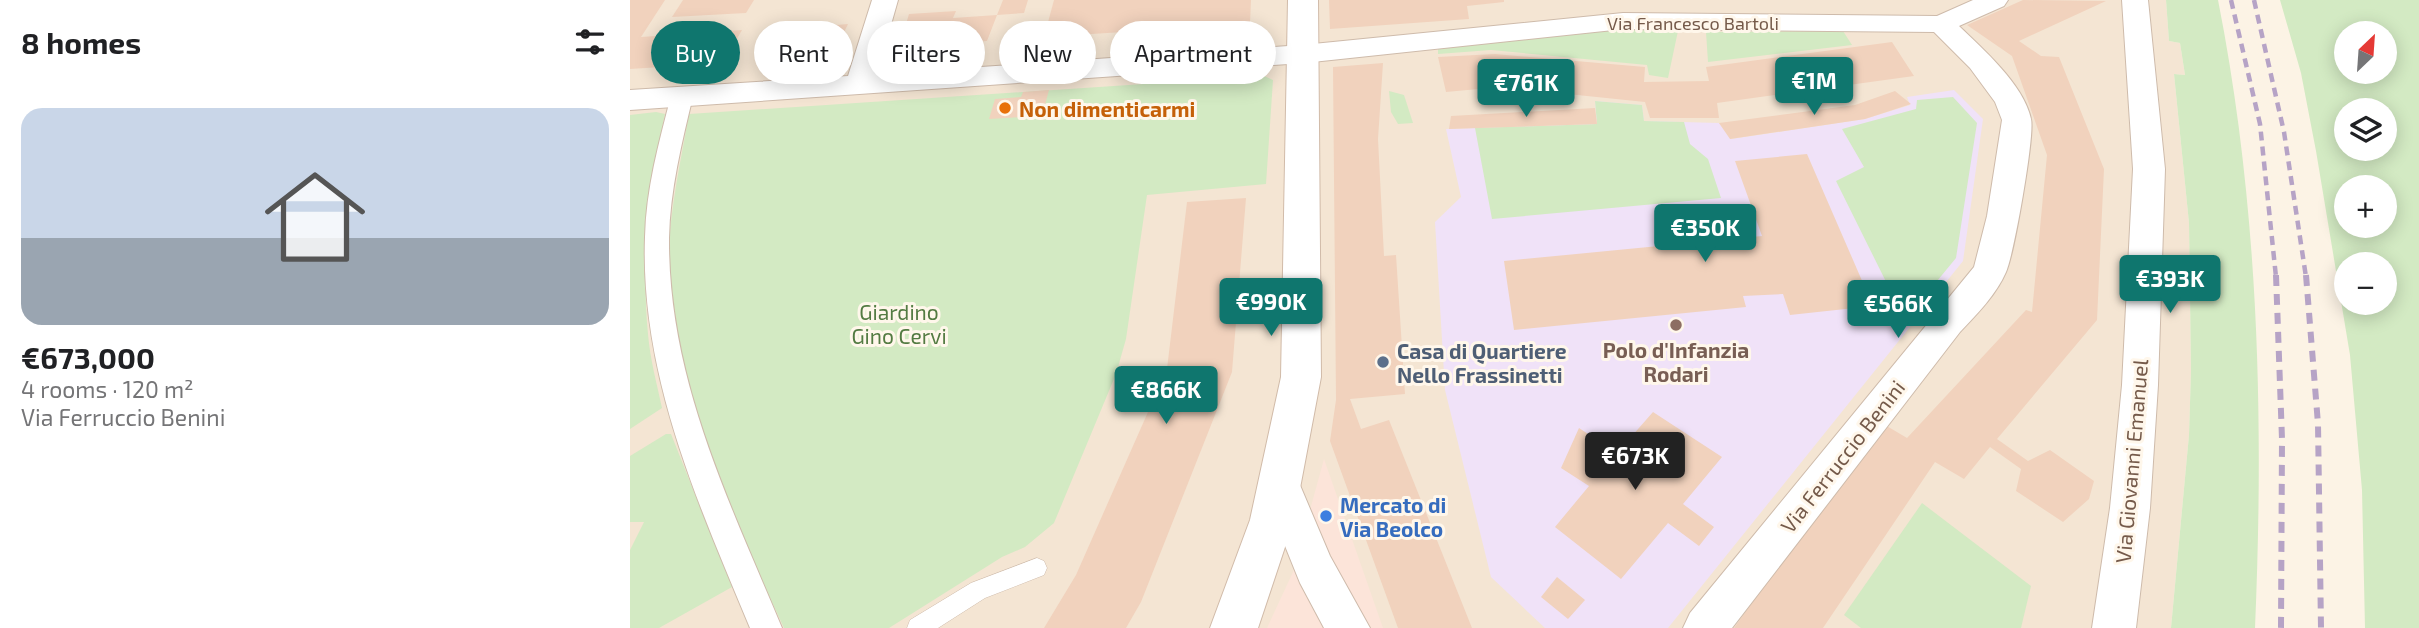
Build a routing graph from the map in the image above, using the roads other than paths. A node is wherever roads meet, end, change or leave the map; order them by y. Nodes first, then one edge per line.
1 (886, 0) edge
2 (1303, 0) edge
3 (1995, 0) edge
4 (2135, 0) edge
5 (1941, 24) junction
6 (1303, 54) junction
7 (859, 85) junction
8 (682, 96) junction
9 (630, 100) edge
10 (1280, 484) junction
11 (1037, 568) dead end
12 (766, 628) edge
13 (918, 628) edge
14 (1234, 628) edge
15 (1348, 628) edge
16 (1705, 628) edge
17 (2114, 628) edge

1 - 7 street
2 - 6 main road
3 - 5 street, Via Francesco Bartoli
4 - 17 street, Via Giovanni Emanuel
5 - 6 street, Via Francesco Bartoli
5 - 16 street, Via Ferruccio Benini
6 - 7 street, Via Francesco Bartoli
6 - 10 main road
7 - 8 street, Via Francesco Bartoli
8 - 9 street, Via Francesco Bartoli
8 - 12 street
10 - 14 main road
10 - 15 street
11 - 13 lane

